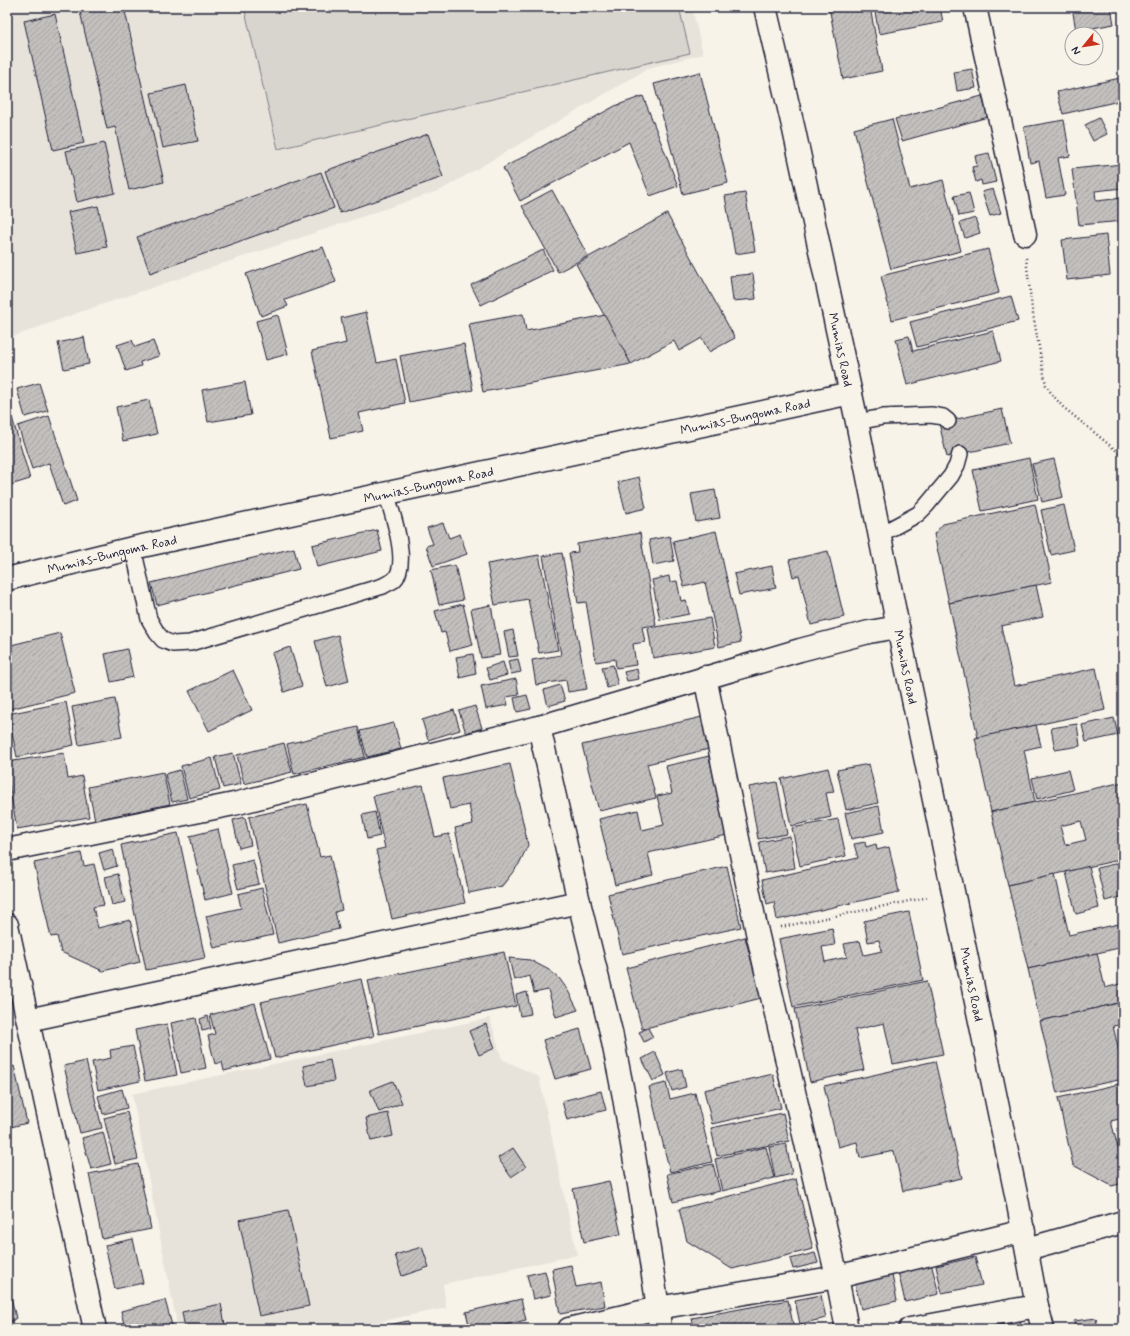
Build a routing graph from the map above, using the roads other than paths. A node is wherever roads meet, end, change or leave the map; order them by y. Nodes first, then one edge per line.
1 (765, 7) edge
2 (976, 7) edge
3 (1026, 234) road end
4 (851, 393) junction
5 (948, 421) dead end
6 (857, 422) junction
7 (960, 454) dead end
8 (386, 493) junction
9 (879, 535) junction
10 (133, 548) junction
11 (7, 579) edge
12 (898, 627) junction
13 (705, 677) junction
14 (539, 727) junction
15 (7, 850) edge
16 (579, 902) junction
17 (7, 925) edge
18 (28, 1020) junction
19 (1123, 1222) edge
20 (1025, 1240) junction
21 (838, 1277) junction
22 (1037, 1306) junction
23 (658, 1308) junction
24 (95, 1329) edge
25 (569, 1329) edge
26 (660, 1329) edge
27 (847, 1329) edge
28 (910, 1329) edge
29 (1043, 1329) edge

1 - 4 street, Mumias Road
2 - 3 street
4 - 6 street, Mumias Road
4 - 8 street, Mumias-Bungoma Road
5 - 6 lane
6 - 9 street, Mumias Road
7 - 9 lane
8 - 10 street, Mumias-Bungoma Road
8 - 10 lane
9 - 12 street, Mumias Road
10 - 11 street, Mumias-Bungoma Road
12 - 13 street
12 - 20 street, Mumias Road
13 - 14 street
13 - 21 street
14 - 15 street
14 - 16 street
16 - 18 street
16 - 23 street
17 - 18 street
18 - 24 street
19 - 20 street
20 - 21 street
20 - 22 street, Mumias Road
21 - 23 street
21 - 27 street
22 - 28 street
22 - 29 street, Mumias Road
23 - 25 street
23 - 26 street

